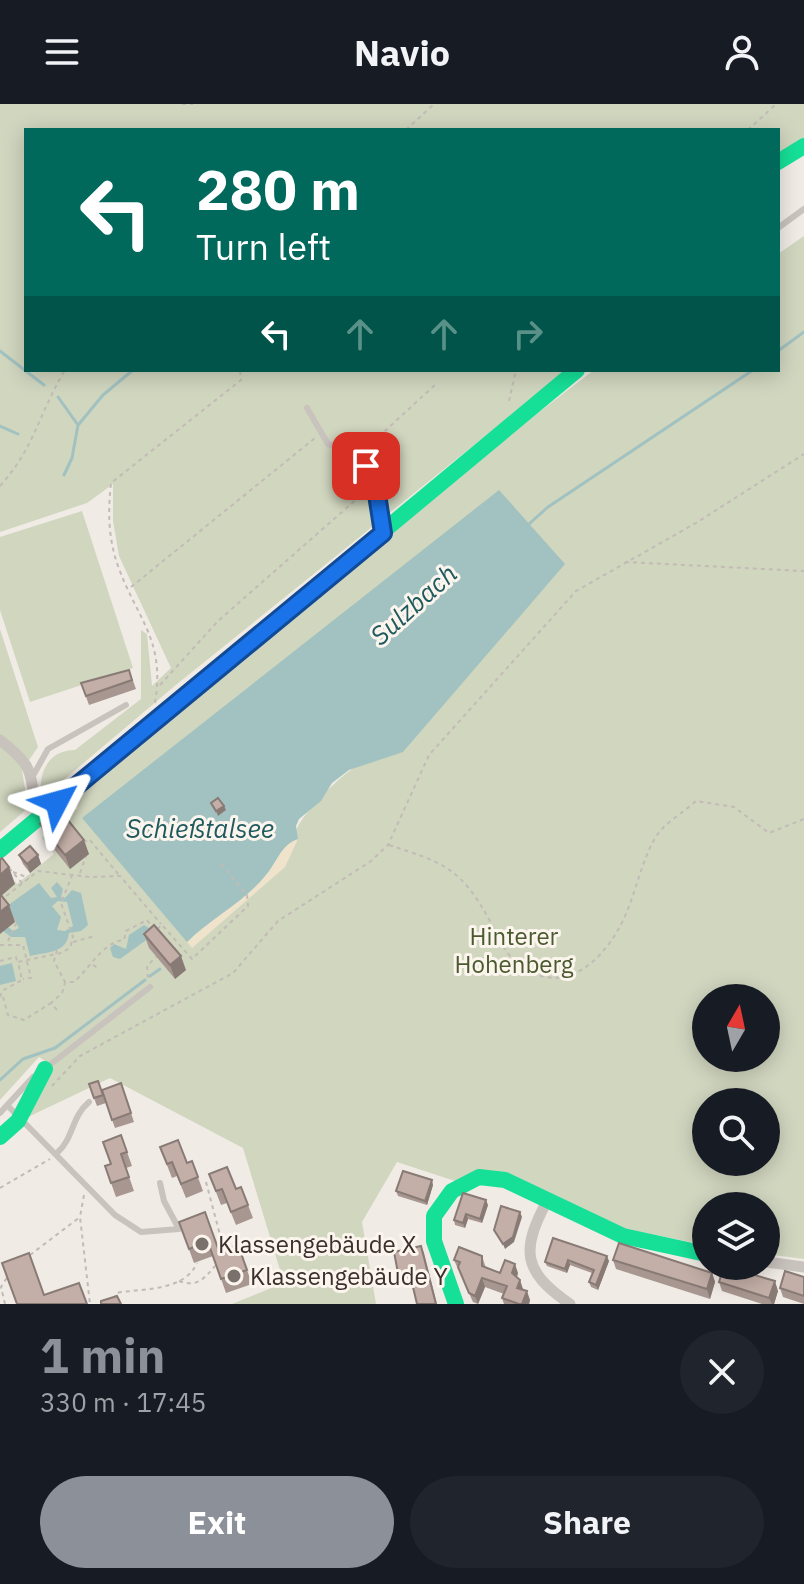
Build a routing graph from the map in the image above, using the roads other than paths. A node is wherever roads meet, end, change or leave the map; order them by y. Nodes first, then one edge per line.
1 (804, 146) edge
2 (780, 161) edge
3 (804, 209) edge
4 (780, 227) edge
5 (575, 372) edge
6 (307, 408) dead end
7 (383, 533) junction
8 (126, 705) dead end
9 (0, 740) edge
10 (34, 774) junction
11 (41, 815) junction
12 (3, 858) edge
13 (150, 987) road end
14 (45, 1069) joint
15 (89, 1102) dead end
16 (14, 1111) junction
17 (0, 1113) edge
18 (0, 1137) edge
19 (57, 1153) junction
20 (160, 1183) dead end
21 (547, 1201) junction
22 (692, 1251) edge
23 (780, 1264) edge
24 (804, 1267) edge
25 (456, 1304) edge
26 (570, 1304) edge

1 - 2 street
3 - 4 lane
5 - 7 street
6 - 7 lane
7 - 11 street
8 - 10 lane
9 - 10 street
10 - 11 street
11 - 12 street
13 - 14 lane
14 - 16 street
15 - 19 lane
16 - 17 lane
16 - 18 street
16 - 19 lane
19 - 20 lane
21 - 22 street
21 - 25 street
21 - 26 street
23 - 24 street

